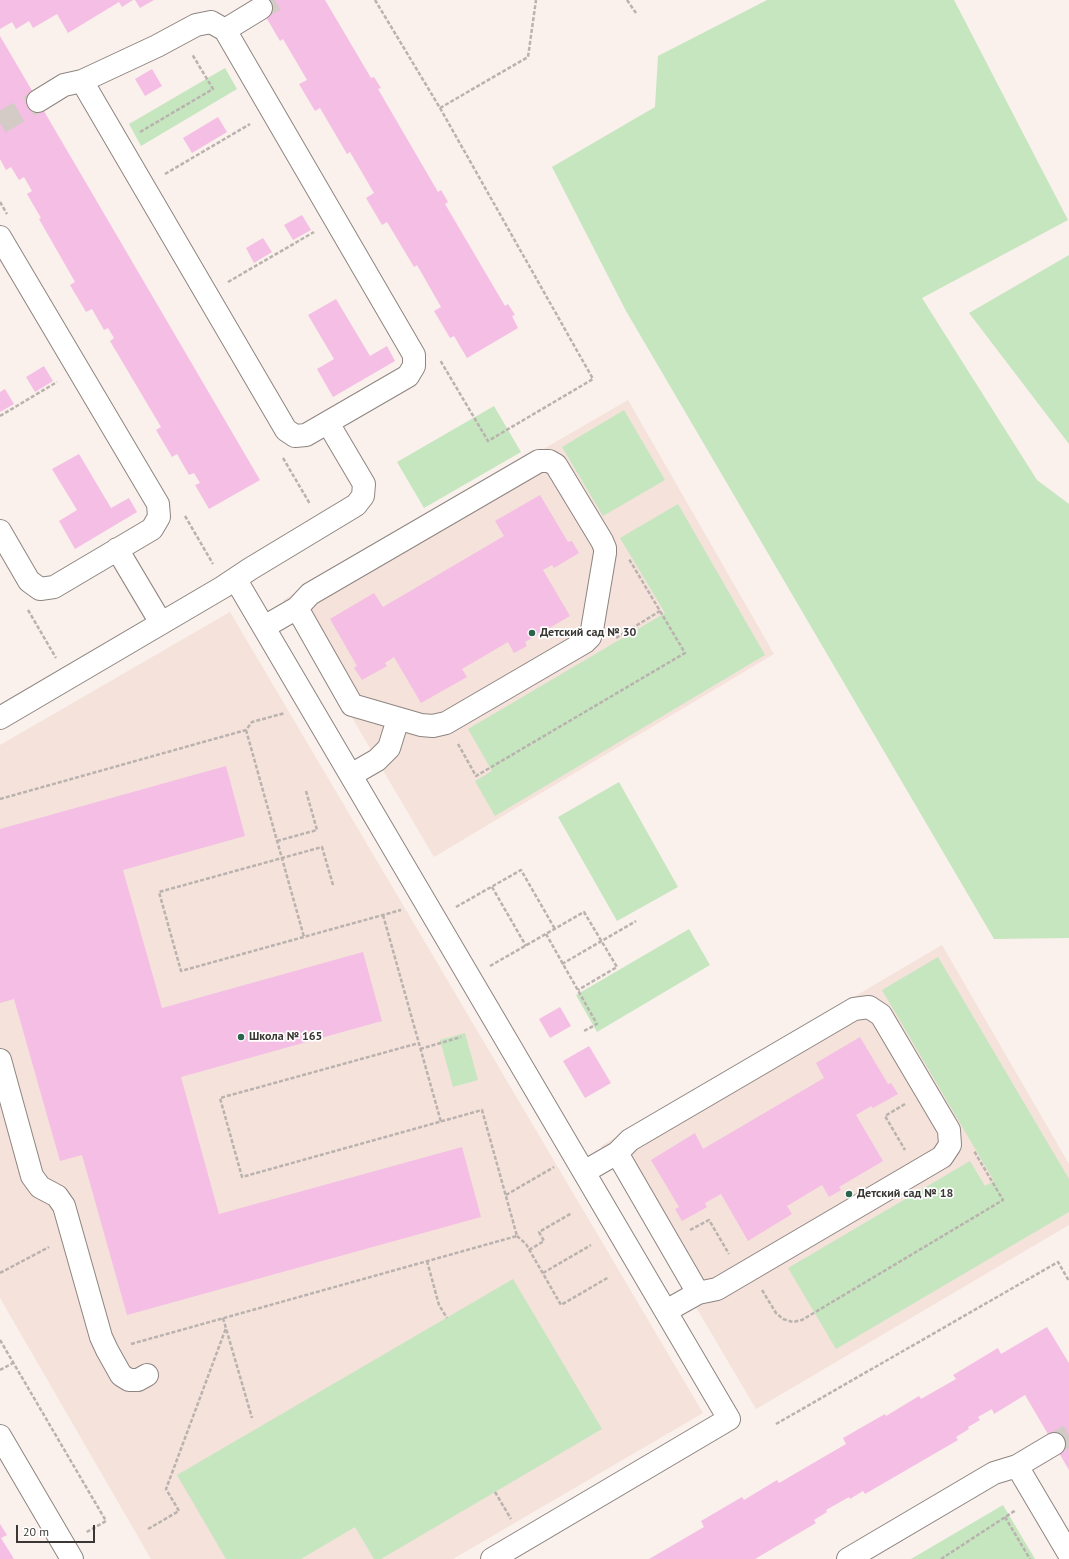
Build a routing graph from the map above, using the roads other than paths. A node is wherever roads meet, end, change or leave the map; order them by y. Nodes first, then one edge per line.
1 (261, 8) tunnel mouth
2 (225, 30) junction
3 (82, 81) junction
4 (38, 101) tunnel mouth
5 (0, 237) edge
6 (328, 422) junction
7 (0, 531) edge
8 (118, 549) junction
9 (236, 580) junction
10 (297, 608) junction
11 (161, 623) junction
12 (264, 627) junction
13 (0, 718) edge
14 (398, 719) junction
15 (351, 775) junction
16 (0, 1060) edge
17 (617, 1153) junction
18 (579, 1164) junction
19 (698, 1293) junction
20 (666, 1311) junction
21 (147, 1375) dead end
22 (0, 1436) edge
23 (1054, 1444) tunnel mouth
24 (1017, 1466) junction
25 (68, 1552) edge
26 (1069, 1554) edge
27 (492, 1559) edge
28 (848, 1559) edge

1 - 2 lane
2 - 3 lane
2 - 6 lane
3 - 4 lane
3 - 6 lane
5 - 8 lane
6 - 9 lane
7 - 8 lane
8 - 11 lane
9 - 11 lane
9 - 12 lane
10 - 12 lane
10 - 14 lane
10 - 14 lane
11 - 13 lane
12 - 15 lane
14 - 15 lane
15 - 18 lane
16 - 21 lane
17 - 18 lane
17 - 19 lane
17 - 19 lane
18 - 20 lane
19 - 20 lane
20 - 27 lane
22 - 25 lane
23 - 24 lane
24 - 26 lane
24 - 28 lane

